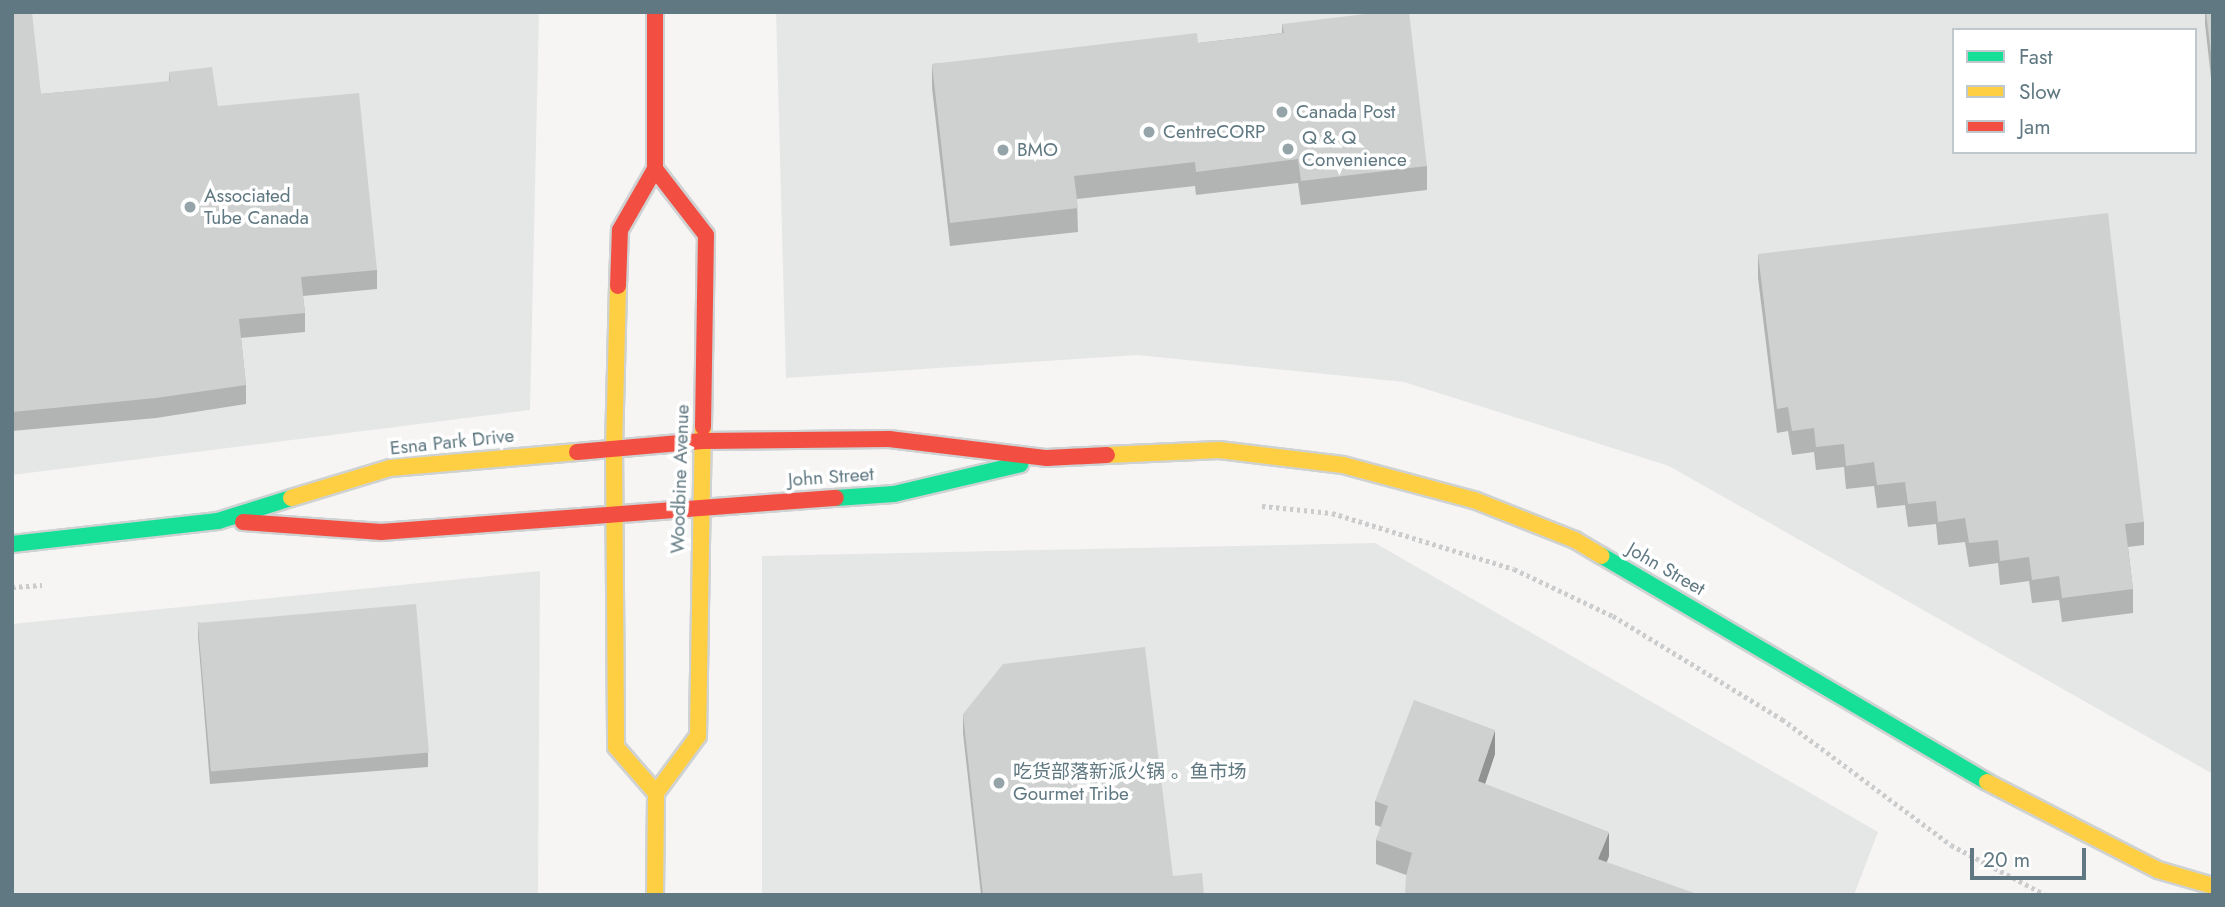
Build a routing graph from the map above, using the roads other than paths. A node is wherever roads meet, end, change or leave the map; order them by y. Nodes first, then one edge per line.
1 (656, 12) edge
2 (655, 169) junction
3 (703, 441) junction
4 (614, 446) junction
5 (1046, 458) junction
6 (698, 507) junction
7 (615, 513) junction
8 (218, 521) junction
9 (12, 544) edge
10 (656, 793) junction
11 (2213, 886) edge
12 (655, 895) edge

1 - 2 main road
2 - 3 main road, Woodbine Avenue
2 - 4 main road
3 - 4 main road, John Street
3 - 5 main road, John Street
3 - 6 main road, Woodbine Avenue
4 - 7 main road
4 - 8 main road, Esna Park Drive
5 - 6 main road, John Street
5 - 11 main road, John Street
6 - 7 main road, John Street
6 - 10 main road, Woodbine Avenue
7 - 8 main road, Esna Park Drive
7 - 10 main road
8 - 9 main road, Esna Park Drive
10 - 12 main road

